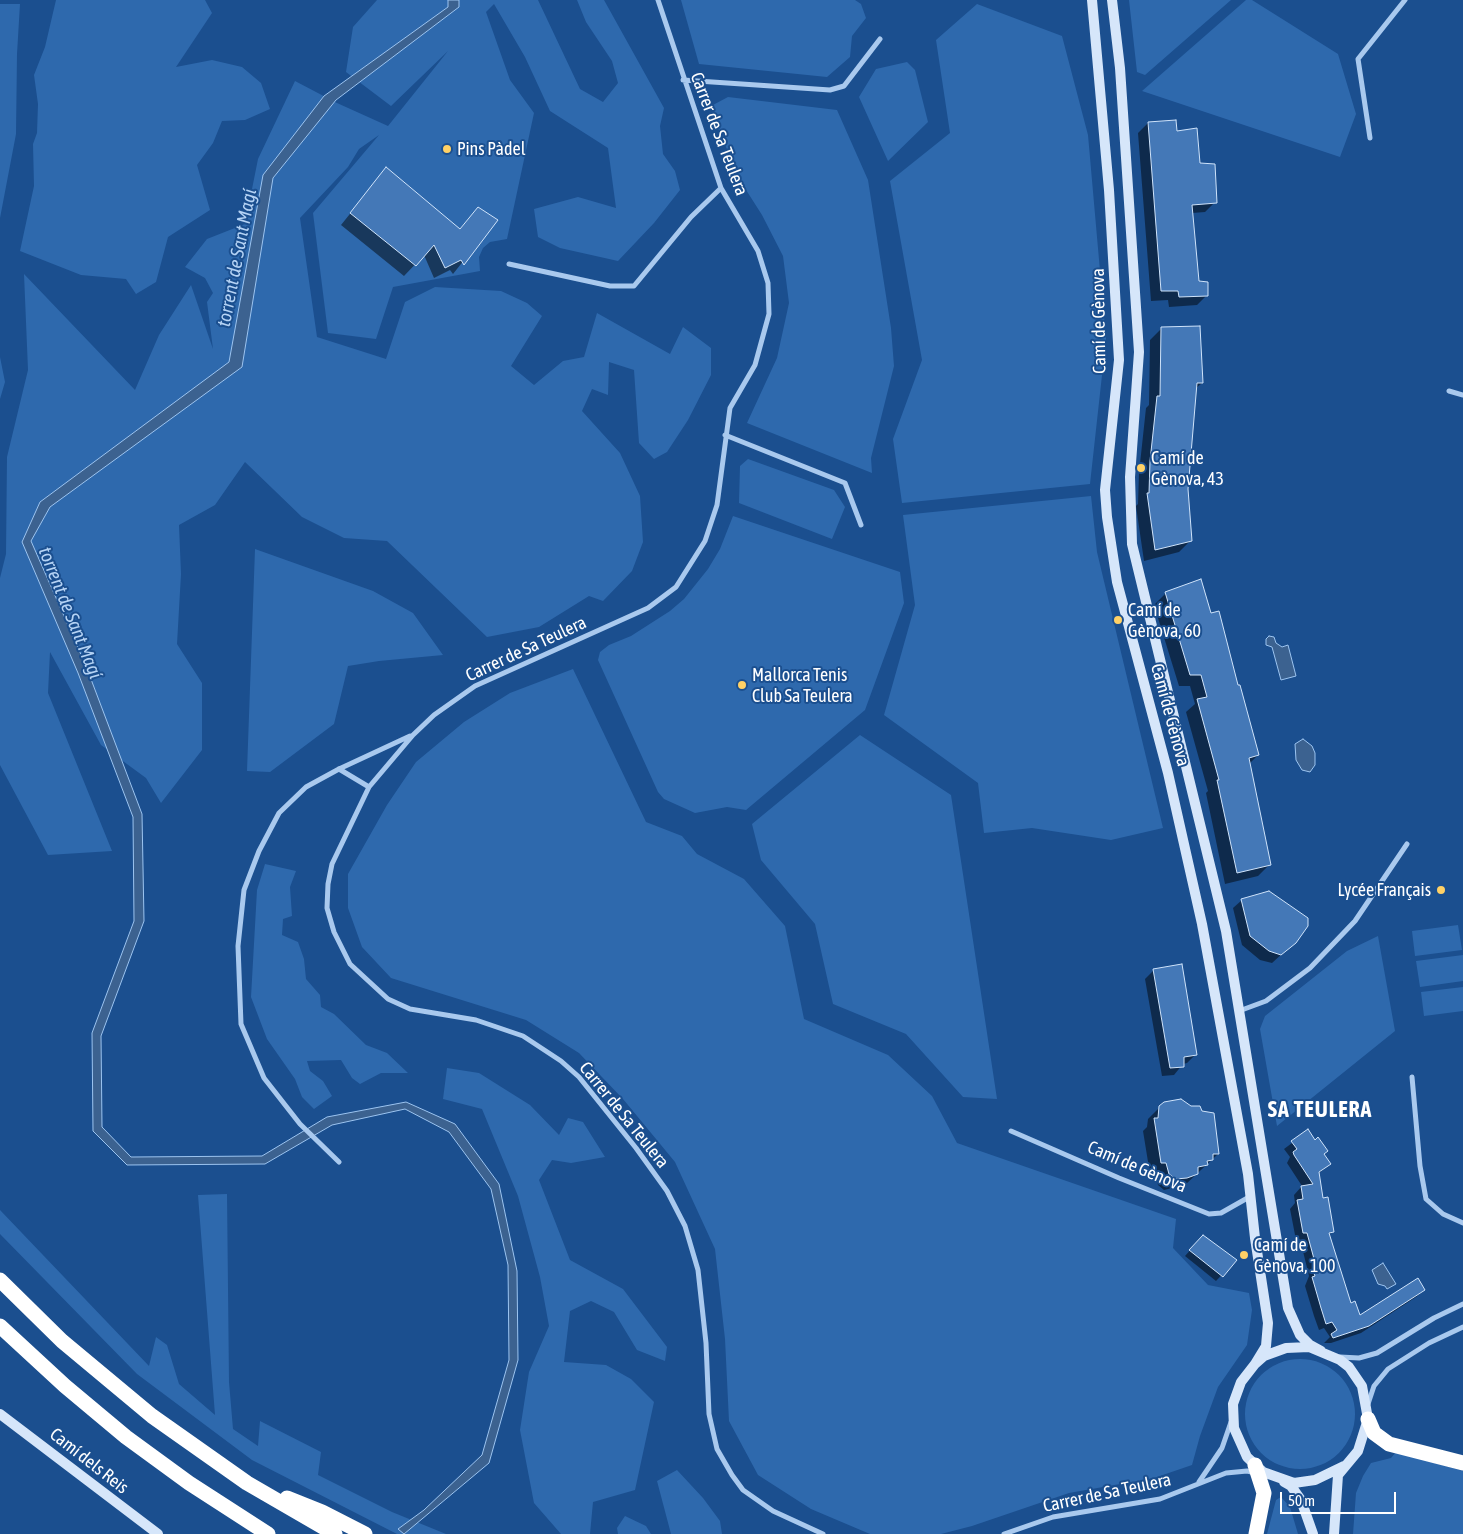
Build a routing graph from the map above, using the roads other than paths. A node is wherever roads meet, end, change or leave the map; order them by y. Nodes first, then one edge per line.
1 (658, 0) edge
2 (1092, 0) edge
3 (1112, 0) edge
4 (1405, 0) edge
5 (880, 39) dead end
6 (683, 80) junction
7 (1370, 138) dead end
8 (721, 188) junction
9 (509, 264) dead end
10 (1448, 391) dead end
11 (1463, 395) edge
12 (725, 435) junction
13 (862, 525) dead end
14 (413, 735) junction
15 (339, 769) junction
16 (369, 787) junction
17 (1407, 844) dead end
18 (1238, 1011) junction
19 (1412, 1078) dead end
20 (1011, 1131) dead end
21 (339, 1162) dead end
22 (1251, 1196) junction
23 (1463, 1223) edge
24 (0, 1280) edge
25 (1463, 1304) edge
26 (0, 1326) edge
27 (1463, 1327) edge
28 (1321, 1351) junction
29 (1331, 1354) junction
30 (1255, 1364) junction
31 (0, 1414) edge
32 (1367, 1414) junction
33 (1232, 1416) junction
34 (1463, 1463) edge
35 (1344, 1466) junction
36 (1268, 1475) junction
37 (247, 1483) junction
38 (1199, 1483) junction
39 (158, 1534) edge
40 (268, 1534) edge
41 (336, 1534) edge
42 (365, 1534) edge
43 (823, 1534) edge
44 (1004, 1534) edge
45 (1256, 1534) edge
46 (1313, 1534) edge
47 (1334, 1534) edge

1 - 6 street, Carrer de Sa Teulera
2 - 22 street, Camí de Gènova
3 - 18 street, Camí de Gènova
4 - 7 street
5 - 6 street
6 - 8 street, Carrer de Sa Teulera
8 - 9 street
8 - 12 street, Carrer de Sa Teulera
10 - 11 street
12 - 13 street
12 - 14 street, Carrer de Sa Teulera
14 - 15 street
14 - 16 street, Carrer de Sa Teulera
15 - 16 street
15 - 21 street
16 - 43 street, Carrer de Sa Teulera
17 - 18 street
18 - 28 street, Camí de Gènova
19 - 23 street
20 - 22 street, Camí de Gènova
22 - 30 street, Camí de Gènova
24 - 37 highway
25 - 29 street
26 - 40 highway
27 - 32 street
28 - 29 street
28 - 30 street
29 - 32 street
30 - 33 street
31 - 39 street, Camí dels Reis
32 - 34 highway
32 - 35 street
33 - 36 street
33 - 38 street
35 - 36 street
35 - 47 street
36 - 38 street, Carrer de Sa Teulera
36 - 45 highway
36 - 46 street
37 - 41 highway
37 - 42 highway
38 - 44 street, Carrer de Sa Teulera

